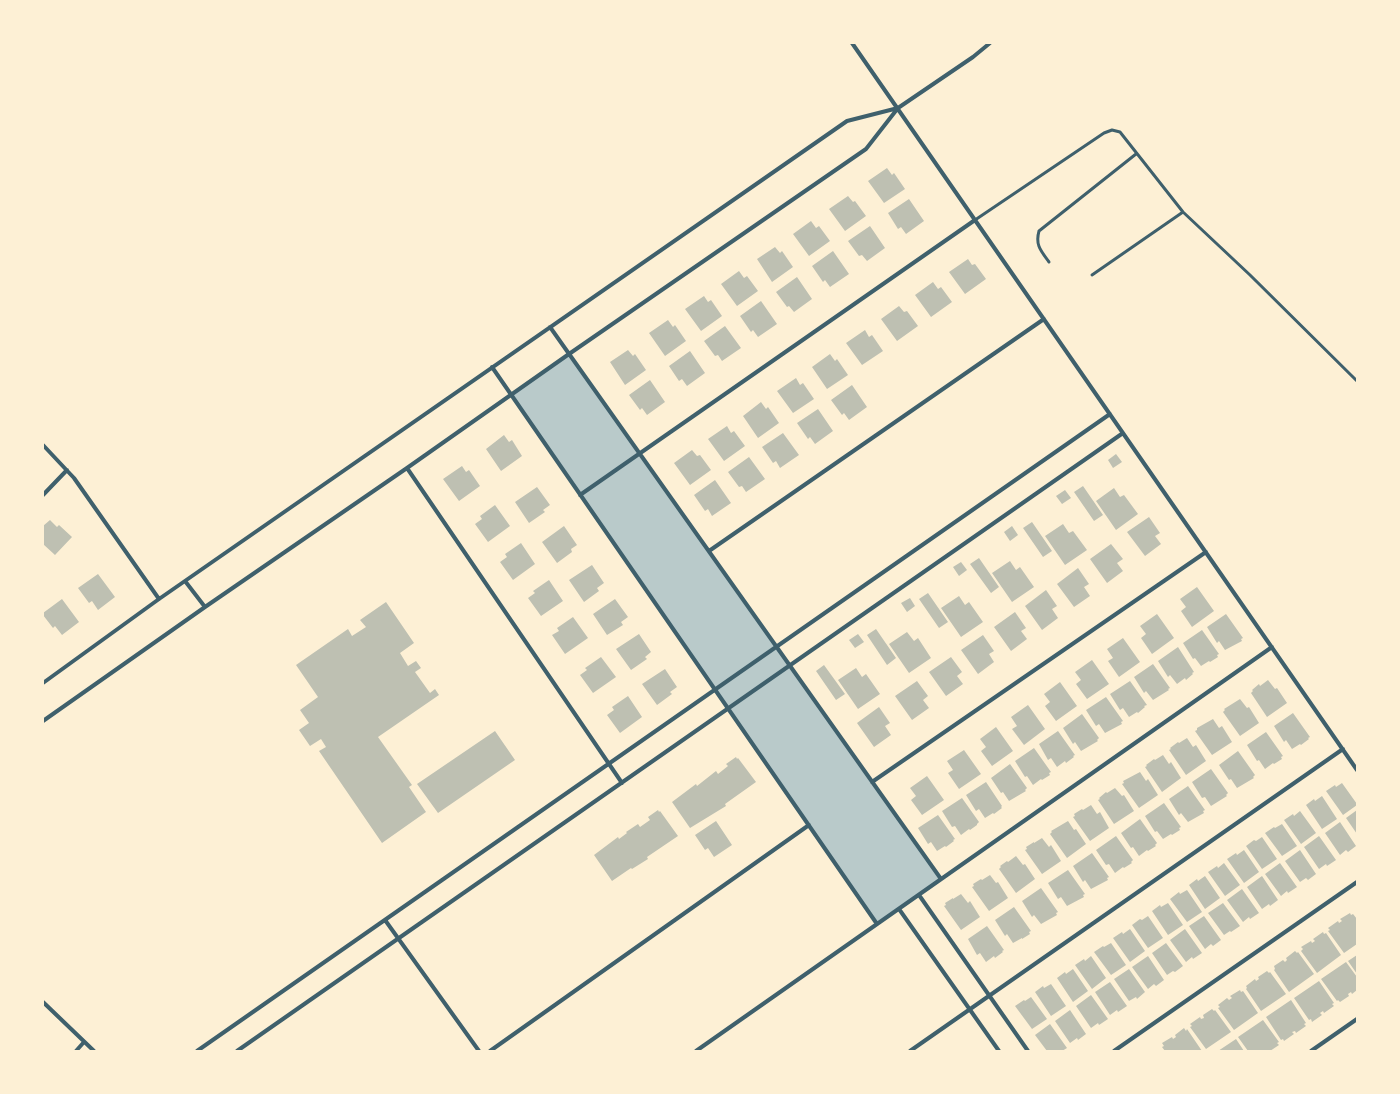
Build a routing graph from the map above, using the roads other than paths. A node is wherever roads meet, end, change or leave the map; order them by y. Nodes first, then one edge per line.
1 (852, 43) edge
2 (990, 43) edge
3 (898, 108) junction
4 (1136, 154) junction
5 (1183, 212) junction
6 (975, 220) junction
7 (1049, 262) dead end
8 (1092, 275) dead end
9 (1044, 319) junction
10 (550, 327) junction
11 (569, 354) junction
12 (492, 367) junction
13 (1357, 381) edge
14 (511, 394) junction
15 (1110, 414) junction
16 (1123, 433) junction
17 (43, 445) edge
18 (640, 453) junction
19 (407, 468) junction
20 (67, 470) junction
21 (43, 495) edge
22 (580, 495) junction
23 (709, 551) junction
24 (1206, 552) junction
25 (185, 581) junction
26 (159, 599) junction
27 (205, 607) junction
28 (776, 646) junction
29 (1272, 647) junction
30 (790, 666) junction
31 (43, 683) edge
32 (715, 689) junction
33 (729, 709) junction
34 (43, 721) edge
35 (1343, 750) junction
36 (609, 763) junction
37 (1357, 770) edge
38 (872, 782) junction
39 (622, 783) junction
40 (809, 825) junction
41 (941, 879) junction
42 (1357, 882) edge
43 (919, 895) junction
44 (899, 909) junction
45 (385, 920) junction
46 (878, 924) junction
47 (399, 938) junction
48 (990, 996) junction
49 (43, 1002) edge
50 (970, 1009) junction
51 (1357, 1019) edge
52 (84, 1042) junction
53 (76, 1051) edge
54 (94, 1051) edge
55 (197, 1051) edge
56 (237, 1051) edge
57 (479, 1051) edge
58 (490, 1051) edge
59 (696, 1051) edge
60 (910, 1051) edge
61 (999, 1051) edge
62 (1028, 1051) edge
63 (1114, 1051) edge
64 (1311, 1051) edge

1 - 3 street
2 - 3 street
3 - 6 street
3 - 10 street
3 - 11 street
4 - 5 lane
4 - 6 lane
4 - 7 lane
5 - 8 lane
5 - 13 lane
6 - 9 street
6 - 18 street
9 - 15 street
9 - 23 street
10 - 11 street
10 - 12 street
11 - 14 street
11 - 18 street
12 - 14 street
12 - 25 street
14 - 19 street
14 - 22 street
15 - 16 street
15 - 28 street
16 - 24 street
16 - 30 street
17 - 20 street
18 - 22 street
18 - 23 street
19 - 27 street
19 - 36 street
20 - 21 street
20 - 26 street
22 - 32 street
23 - 28 street
24 - 29 street
24 - 38 street
25 - 26 street
25 - 27 street
26 - 31 street
27 - 34 street
28 - 30 street
28 - 32 street
29 - 35 street
29 - 41 street
30 - 33 street
30 - 38 street
32 - 33 street
32 - 36 street
33 - 39 street
33 - 40 street
35 - 37 street
35 - 48 street
36 - 39 street
36 - 45 street
38 - 41 street
39 - 47 street
40 - 46 street
40 - 58 street
41 - 43 street
42 - 63 street
43 - 44 street
43 - 48 street
44 - 46 street
44 - 50 street
45 - 47 street
45 - 55 street
46 - 59 street
47 - 56 street
47 - 57 street
48 - 50 street
48 - 62 street
49 - 52 street
50 - 60 street
50 - 61 street
51 - 64 street
52 - 53 street
52 - 54 street

